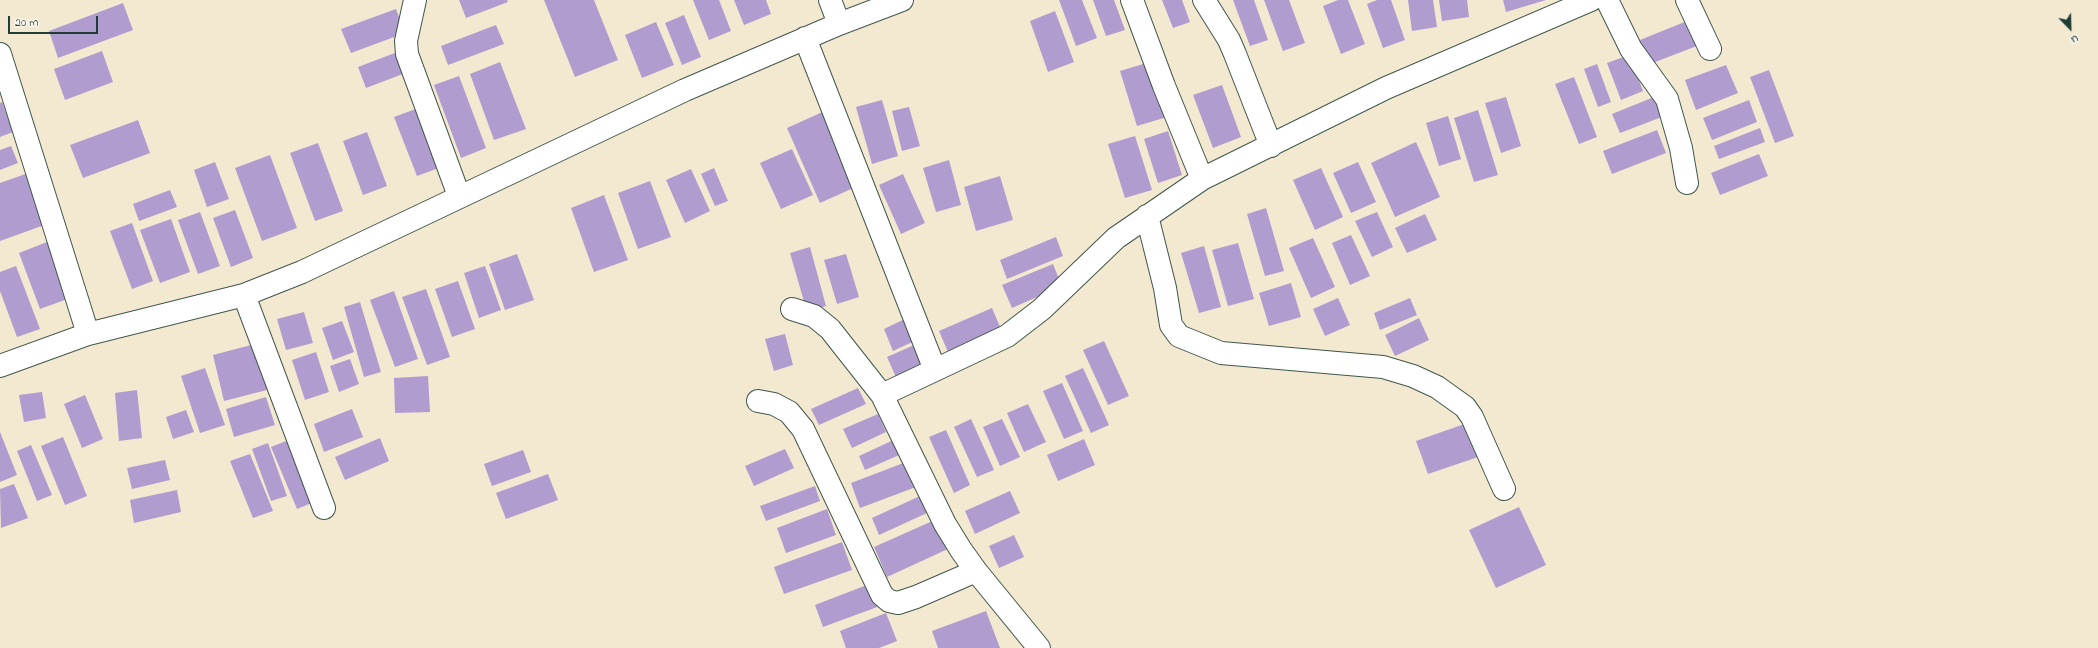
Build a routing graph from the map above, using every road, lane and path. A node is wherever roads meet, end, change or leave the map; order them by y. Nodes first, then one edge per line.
1 (416, 0) edge
2 (830, 0) edge
3 (902, 0) edge
4 (1132, 0) edge
5 (1204, 0) edge
6 (1591, 0) edge
7 (1607, 0) edge
8 (1687, 0) edge
9 (839, 24) junction
10 (805, 38) junction
11 (1710, 49) dead end
12 (0, 54) edge
13 (1271, 146) junction
14 (1202, 178) junction
15 (1687, 183) dead end
16 (460, 196) junction
17 (1147, 216) junction
18 (244, 295) junction
19 (792, 309) dead end
20 (88, 334) junction
21 (0, 366) edge
22 (935, 370) junction
23 (882, 395) junction
24 (758, 401) dead end
25 (1504, 489) dead end
26 (324, 508) dead end
27 (976, 571) junction
28 (1039, 648) edge

1 - 16 street
2 - 9 street
3 - 9 street
4 - 14 street
5 - 13 street
6 - 13 street
7 - 15 street
8 - 11 street
9 - 10 street
10 - 16 street
10 - 22 street
12 - 20 street
13 - 14 street
14 - 17 street
16 - 18 street
17 - 22 street
17 - 25 street
18 - 20 street
18 - 26 street
19 - 23 street
20 - 21 street
22 - 23 street
23 - 27 street
24 - 27 street
27 - 28 street

